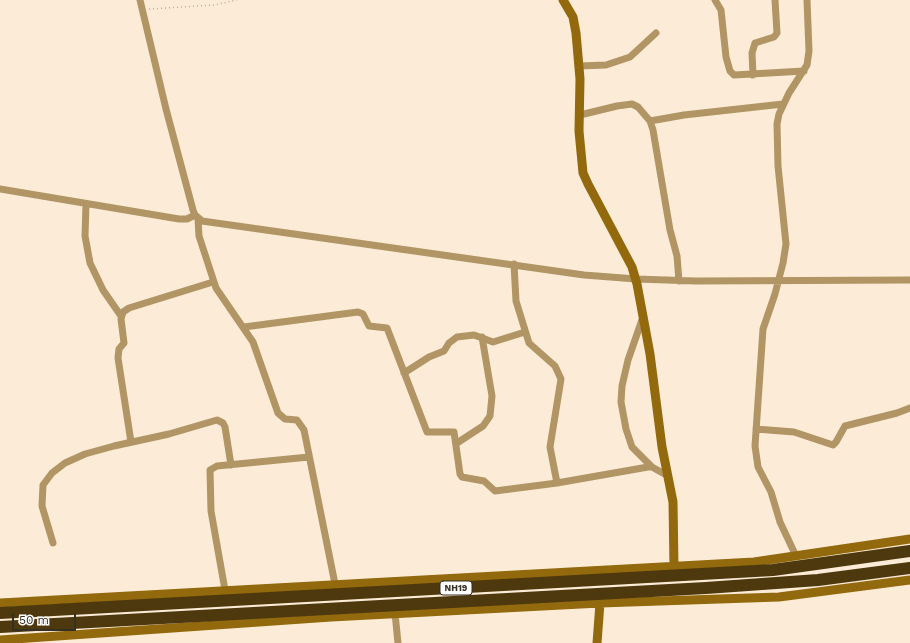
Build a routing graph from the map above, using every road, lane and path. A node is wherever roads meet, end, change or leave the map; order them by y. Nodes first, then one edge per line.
1 (140, 0) edge
2 (237, 0) edge
3 (564, 0) edge
4 (715, 0) edge
5 (774, 0) edge
6 (807, 0) edge
7 (143, 9) junction
8 (656, 33) dead end
9 (579, 66) junction
10 (804, 71) junction
11 (753, 75) junction
12 (783, 104) junction
13 (580, 115) junction
14 (650, 121) junction
15 (0, 190) edge
16 (86, 205) junction
17 (197, 219) junction
18 (514, 266) junction
19 (910, 280) edge
20 (679, 281) junction
21 (213, 282) junction
22 (778, 283) junction
23 (637, 285) junction
24 (121, 316) junction
25 (643, 318) junction
26 (244, 327) junction
27 (525, 332) junction
28 (482, 337) junction
29 (404, 373) junction
30 (910, 408) edge
31 (756, 429) junction
32 (131, 442) junction
33 (457, 443) junction
34 (309, 457) junction
35 (231, 465) junction
36 (652, 467) junction
37 (668, 476) junction
38 (557, 483) junction
39 (910, 539) edge
40 (53, 543) dead end
41 (910, 551) edge
42 (796, 556) junction
43 (674, 567) junction
44 (910, 568) edge
45 (910, 580) edge
46 (335, 584) junction
47 (225, 590) junction
48 (84, 598) junction
49 (0, 603) edge
50 (600, 603) junction
51 (107, 607) junction
52 (0, 613) edge
53 (395, 613) junction
54 (0, 627) edge
55 (0, 640) edge
56 (43, 640) edge
57 (398, 643) edge
58 (597, 643) edge

1 - 7 street
2 - 7 path
3 - 9 street
4 - 11 street
5 - 11 street
6 - 10 street
7 - 17 street
8 - 9 street
9 - 13 street
10 - 11 street
10 - 12 street
12 - 14 street
12 - 22 street
13 - 14 street
13 - 23 street
14 - 20 street
15 - 16 street
16 - 17 street
16 - 24 street
17 - 18 street
17 - 21 street
18 - 23 street
18 - 27 street
19 - 22 street
20 - 22 street
20 - 23 street
21 - 24 street
21 - 26 street
22 - 31 street
23 - 25 street
24 - 32 street
25 - 36 street
25 - 37 street
26 - 29 street
26 - 34 street
27 - 28 street
27 - 38 street
28 - 29 street
28 - 33 street
29 - 33 street
30 - 31 street
31 - 42 street
32 - 35 street
32 - 40 street
33 - 38 street
34 - 35 street
34 - 46 street
35 - 47 street
36 - 37 street
36 - 38 street
37 - 43 street
39 - 42 street
41 - 51 highway, NH19
42 - 43 street
43 - 46 street
44 - 54 highway, NH19
45 - 50 street
46 - 47 street
47 - 48 street
48 - 49 street
48 - 51 street
50 - 53 street
50 - 58 street
51 - 52 highway, NH19
53 - 56 street
53 - 57 street
55 - 56 street

